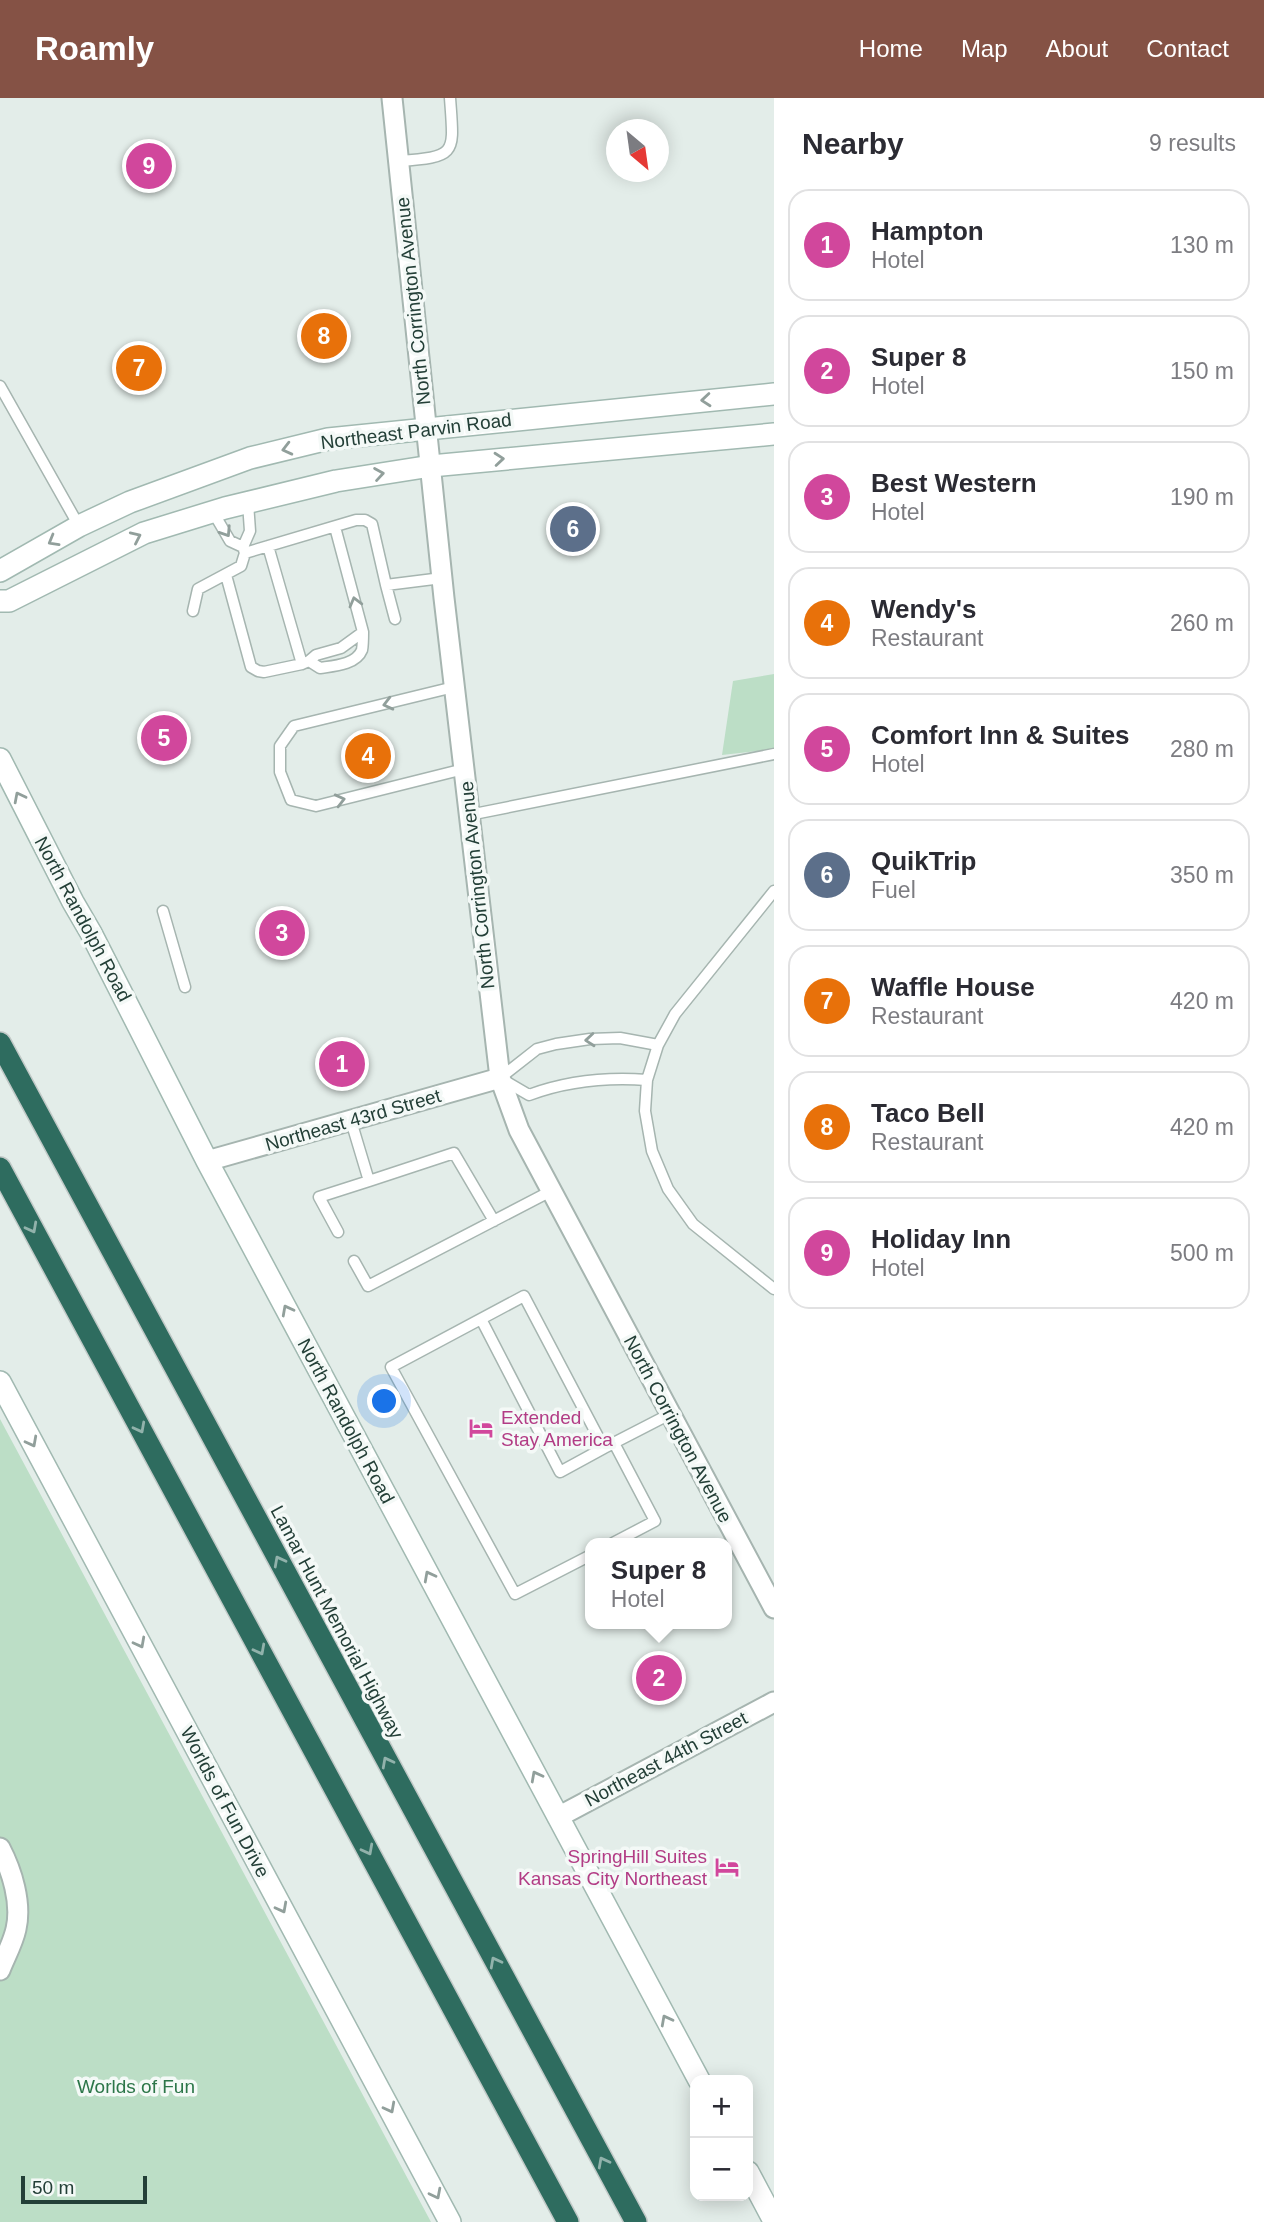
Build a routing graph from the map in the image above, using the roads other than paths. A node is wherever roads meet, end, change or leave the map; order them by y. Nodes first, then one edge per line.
1 (392, 98) edge
2 (450, 98) edge
3 (399, 161) junction
4 (0, 386) edge
5 (774, 394) edge
6 (427, 428) junction
7 (774, 434) edge
8 (431, 466) junction
9 (248, 502) junction
10 (213, 512) junction
11 (79, 526) junction
12 (335, 527) junction
13 (268, 546) junction
14 (244, 550) junction
15 (0, 571) edge
16 (226, 575) junction
17 (443, 578) junction
18 (386, 585) junction
19 (3, 605) edge
20 (193, 611) dead end
21 (395, 619) dead end
22 (363, 632) junction
23 (306, 662) junction
24 (454, 687) junction
25 (774, 754) edge
26 (0, 760) edge
27 (464, 769) junction
28 (469, 815) junction
29 (774, 891) edge
30 (163, 911) dead end
31 (185, 988) dead end
32 (0, 1043) edge
33 (658, 1045) junction
34 (500, 1078) junction
35 (647, 1080) junction
36 (351, 1121) junction
37 (207, 1161) junction
38 (0, 1168) edge
39 (369, 1181) junction
40 (551, 1191) junction
41 (494, 1221) junction
42 (338, 1232) dead end
43 (354, 1261) dead end
44 (774, 1289) edge
45 (481, 1319) junction
46 (0, 1382) edge
47 (670, 1413) junction
48 (609, 1446) junction
49 (623, 1538) edge
50 (585, 1558) edge
51 (774, 1608) edge
52 (774, 1702) edge
53 (558, 1817) junction
54 (0, 1849) edge
55 (0, 1970) edge
56 (696, 2075) edge
57 (753, 2181) edge
58 (774, 2221) edge
59 (450, 2222) edge
60 (568, 2222) edge
61 (636, 2222) edge

1 - 3 street, North Corrington Avenue
2 - 3 lane
3 - 6 street, North Corrington Avenue
4 - 11 lane
5 -> 6 main road, Northeast Parvin Road
6 - 8 street, North Corrington Avenue
6 -> 11 main road, Northeast Parvin Road
8 -> 7 main road, Northeast Parvin Road
9 -> 8 main road, Northeast Parvin Road
8 - 17 street, North Corrington Avenue
9 - 10 main road, Northeast Parvin Road
9 - 14 lane
10 -> 14 lane
19 -> 10 main road, Northeast Parvin Road
11 -> 15 main road, Northeast Parvin Road
12 - 13 lane
12 - 18 lane
22 -> 12 lane
13 - 14 lane
13 - 23 lane
14 - 16 lane
16 - 20 lane
16 - 23 lane
17 - 18 lane
17 - 24 street, North Corrington Avenue
18 - 21 lane
22 - 23 lane
22 - 23 lane
24 - 27 street, North Corrington Avenue
24 -> 27 lane
25 - 28 lane
37 -> 26 main road, North Randolph Road
27 - 28 street, North Corrington Avenue
28 - 34 street, North Corrington Avenue
29 - 33 lane
30 - 31 lane
61 -> 32 highway, Lamar Hunt Memorial Highway
33 -> 34 lane
33 - 35 lane
34 - 35 lane
34 - 36 street, Northeast 43rd Street
34 - 40 street, North Corrington Avenue
35 - 44 lane
36 - 37 street, Northeast 43rd Street
36 - 39 lane
53 -> 37 main road, North Randolph Road
38 -> 60 highway
39 - 41 lane
39 - 42 lane
40 - 41 lane
40 - 47 street, North Corrington Avenue
41 - 43 lane
45 - 48 lane
45 - 48 lane
45 - 50 lane
46 -> 59 main road, Worlds of Fun Drive
47 - 48 lane
47 - 51 street, North Corrington Avenue
48 - 49 lane
52 - 53 street, Northeast 44th Street
56 -> 53 main road, North Randolph Road
54 - 55 street
57 - 58 main road

